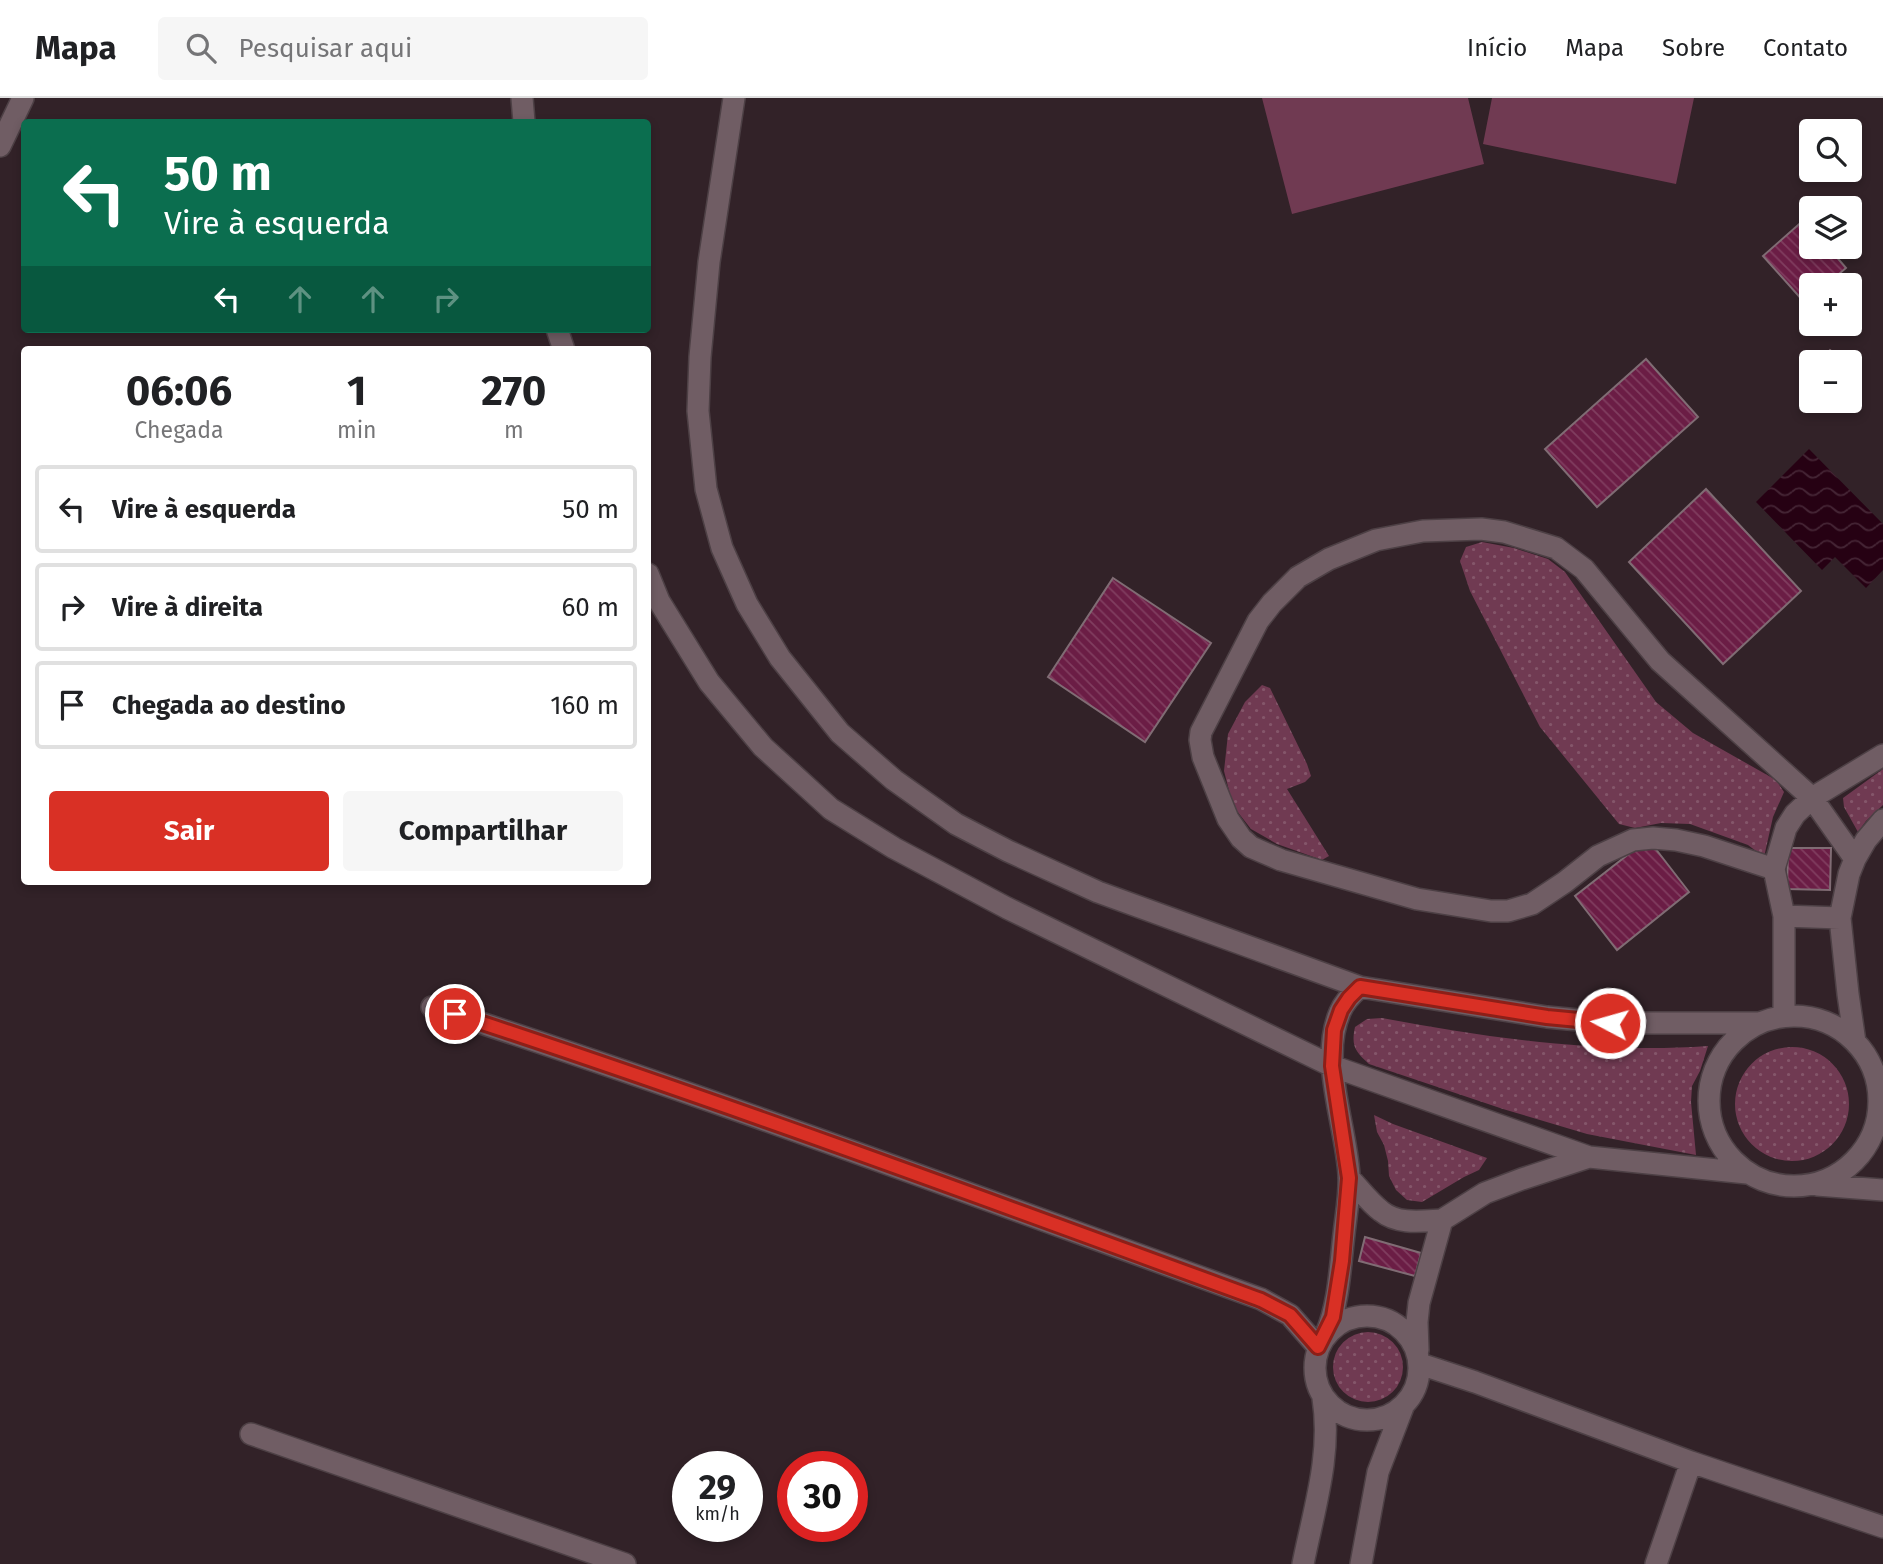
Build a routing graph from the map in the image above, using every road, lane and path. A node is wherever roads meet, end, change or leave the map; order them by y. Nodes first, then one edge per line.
1 (23, 98) edge
2 (522, 98) edge
3 (734, 98) edge
4 (524, 119) edge
5 (0, 146) edge
6 (651, 581) edge
7 (1883, 755) edge
8 (1812, 798) junction
9 (1883, 820) edge
10 (1855, 859) junction
11 (1774, 869) junction
12 (1784, 916) junction
13 (1840, 918) junction
14 (1360, 987) junction
15 (432, 1007) dead end
16 (1784, 1016) junction
17 (1758, 1023) junction
18 (1869, 1054) edge
19 (1332, 1066) junction
20 (1588, 1157) junction
21 (1747, 1173) junction
22 (1349, 1178) junction
23 (1815, 1185) junction
24 (1883, 1190) edge
25 (1442, 1220) junction
26 (1322, 1341) junction
27 (1419, 1358) junction
28 (1324, 1398) junction
29 (1403, 1406) junction
30 (251, 1434) dead end
31 (1691, 1462) junction
32 (1883, 1527) edge
33 (625, 1564) edge
34 (1303, 1564) edge
35 (1361, 1564) edge
36 (1657, 1564) edge

1 - 5 street
2 - 4 street
3 - 14 street
6 - 19 street
7 - 8 street
8 - 10 street
8 - 11 street
8 - 11 street
9 - 10 street
10 - 13 street
11 - 12 street
12 - 13 street
12 - 16 street
13 - 18 street
14 - 17 street
14 - 19 street
15 - 26 street
16 - 17 street
16 - 18 street
17 - 21 street
18 - 23 street
19 - 20 street
19 - 22 street
20 - 21 street
20 - 25 street
21 - 23 street
22 - 25 street
22 - 26 street
23 - 24 street
25 - 27 street
26 - 27 street
26 - 28 street
27 - 29 street
27 - 31 street
28 - 29 street
28 - 34 street
29 - 35 street
30 - 33 street
31 - 32 street
31 - 36 street

